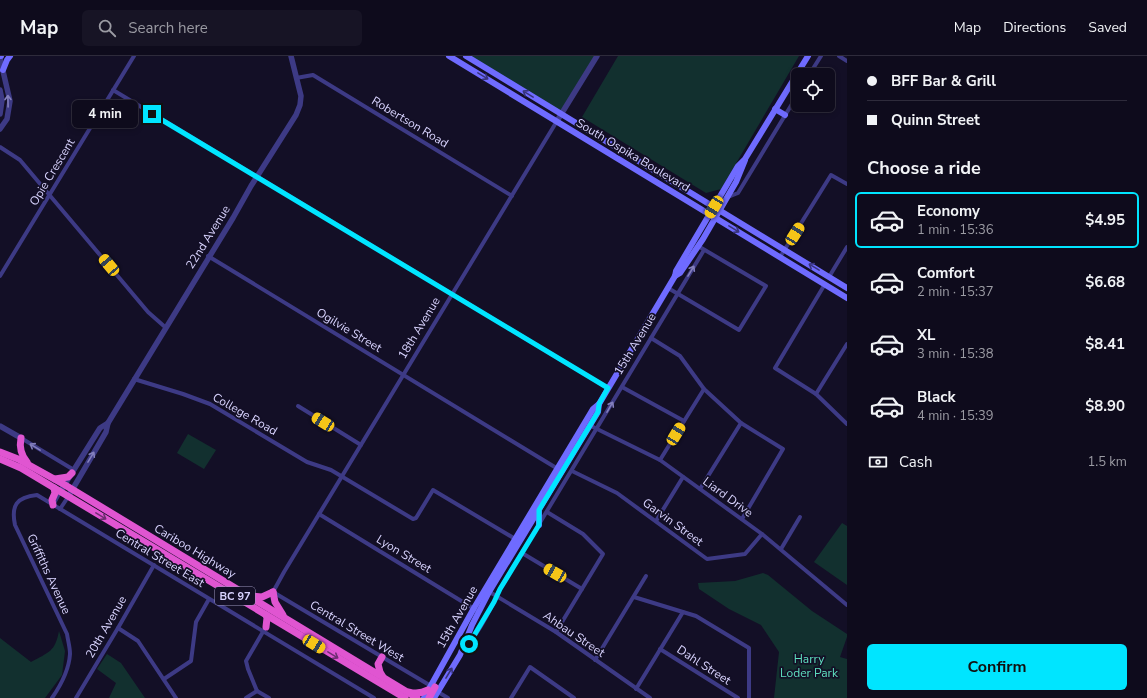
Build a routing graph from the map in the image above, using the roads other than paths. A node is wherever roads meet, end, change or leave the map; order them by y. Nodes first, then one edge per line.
1 (10, 56) edge
2 (134, 56) edge
3 (291, 56) edge
4 (449, 56) edge
5 (466, 56) edge
6 (597, 56) edge
7 (808, 56) edge
8 (821, 56) edge
9 (839, 56) edge
10 (0, 57) edge
11 (847, 61) edge
12 (813, 68) edge
13 (3, 70) junction
14 (296, 78) junction
15 (0, 90) edge
16 (113, 90) junction
17 (791, 105) edge
18 (775, 109) junction
19 (0, 114) edge
20 (561, 114) junction
21 (785, 115) junction
22 (557, 121) junction
23 (0, 129) edge
24 (0, 147) edge
25 (745, 159) junction
26 (257, 176) junction
27 (847, 184) edge
28 (50, 195) junction
29 (512, 196) junction
30 (728, 197) junction
31 (714, 207) junction
32 (720, 210) junction
33 (712, 216) junction
34 (698, 246) junction
35 (847, 247) edge
36 (704, 250) junction
37 (785, 250) junction
38 (208, 256) junction
39 (780, 257) junction
40 (0, 276) edge
41 (675, 276) junction
42 (829, 276) junction
43 (825, 284) junction
44 (668, 288) junction
45 (847, 288) edge
46 (678, 293) junction
47 (452, 295) junction
48 (847, 298) edge
49 (165, 327) junction
50 (651, 338) junction
51 (847, 344) edge
52 (403, 375) junction
53 (134, 379) junction
54 (622, 387) junction
55 (608, 388) junction
56 (704, 389) junction
57 (816, 394) junction
58 (298, 406) dead end
59 (684, 421) junction
60 (108, 423) junction
61 (741, 423) junction
62 (587, 424) junction
63 (847, 424) edge
64 (0, 426) edge
65 (597, 429) junction
66 (20, 442) junction
67 (361, 445) junction
68 (3, 453) edge
69 (0, 459) edge
70 (660, 460) junction
71 (28, 464) junction
72 (560, 470) junction
73 (73, 471) junction
74 (572, 471) junction
75 (342, 477) junction
76 (684, 477) junction
77 (54, 479) junction
78 (65, 485) junction
79 (54, 488) junction
80 (72, 489) junction
81 (700, 490) junction
82 (60, 492) junction
83 (68, 497) junction
84 (53, 505) junction
85 (60, 509) junction
86 (539, 510) junction
87 (547, 512) junction
88 (319, 514) junction
89 (800, 517) dead end
90 (742, 519) junction
91 (656, 521) junction
92 (539, 525) junction
93 (762, 534) junction
94 (518, 540) junction
95 (781, 549) junction
96 (522, 553) junction
97 (154, 565) junction
98 (646, 576) dead end
99 (582, 589) junction
100 (487, 591) junction
101 (273, 592) junction
102 (246, 595) junction
103 (497, 597) junction
104 (634, 597) junction
105 (209, 599) junction
106 (264, 605) junction
107 (847, 605) edge
108 (254, 607) junction
109 (476, 610) junction
110 (683, 612) junction
111 (266, 615) junction
112 (287, 620) junction
113 (277, 621) junction
114 (118, 628) junction
115 (265, 629) junction
116 (556, 632) junction
117 (660, 649) junction
118 (460, 655) junction
119 (595, 660) junction
120 (380, 661) junction
121 (365, 667) junction
122 (383, 678) junction
123 (164, 679) junction
124 (636, 688) junction
125 (257, 691) junction
126 (434, 692) edge
127 (403, 696) edge
128 (52, 698) edge
129 (76, 698) edge
130 (176, 698) edge
131 (246, 698) edge
132 (269, 698) edge
133 (374, 698) edge
134 (417, 698) edge
135 (424, 698) edge
136 (428, 698) edge
137 (448, 698) edge
138 (511, 698) edge
139 (574, 698) edge
140 (650, 698) edge
141 (738, 698) edge
142 (749, 698) edge

1 - 13 main road
2 - 16 street, Opie Crescent
3 - 14 street, 22nd Avenue
4 -> 22 main road, South Ospika Boulevard
20 -> 5 main road, South Ospika Boulevard
6 - 20 street, 18th Avenue
7 - 18 main road, 15th Avenue
8 - 12 street
9 - 11 street
10 - 13 street
23 -> 13 street
14 - 26 street, 22nd Avenue
14 - 29 street, Robertson Road
15 - 19 street
16 - 26 street
16 - 28 street, Opie Crescent
17 - 21 street, 15th Avenue
18 - 21 main road
18 - 25 main road, 15th Avenue
20 - 22 street, 18th Avenue
20 - 31 main road, South Ospika Boulevard
21 - 30 street, 15th Avenue
22 - 29 street, 18th Avenue
22 - 33 main road, South Ospika Boulevard
24 - 28 street
25 - 30 main road, 15th Avenue
25 - 31 main road, 15th Avenue
26 - 38 street, 22nd Avenue
26 - 47 street
27 - 37 street
28 - 40 street, Opie Crescent
28 - 49 street
29 - 47 street, 18th Avenue
30 - 32 main road, 15th Avenue
31 - 32 main road, South Ospika Boulevard
31 - 33 main road, 15th Avenue
32 - 33 main road, 15th Avenue
32 - 37 main road, South Ospika Boulevard
33 - 34 main road, 15th Avenue
33 -> 39 main road, South Ospika Boulevard
33 - 41 main road, 15th Avenue
34 - 36 street
34 - 41 main road, 15th Avenue
35 - 42 street
46 -> 36 street, 15th Avenue
36 - 46 street
37 - 39 street
42 -> 37 main road, South Ospika Boulevard
38 - 49 street, 22nd Avenue
38 - 52 street, Ogilvie Street
39 - 43 main road, South Ospika Boulevard
41 - 44 main road, 15th Avenue
42 - 45 main road, South Ospika Boulevard
43 - 48 main road, South Ospika Boulevard
43 - 57 street
44 - 46 street
44 - 55 main road, 15th Avenue
46 - 50 street, 15th Avenue
47 - 52 street, 18th Avenue
47 - 55 street
49 - 53 street, 22nd Avenue
50 - 54 street, 15th Avenue
50 - 56 street
51 - 57 street
52 - 67 street, 18th Avenue
52 - 72 street, Ogilvie Street
53 - 60 street, 22nd Avenue
53 - 75 street, College Road
54 - 59 street
65 -> 54 street, 15th Avenue
55 - 62 main road, 15th Avenue
56 - 59 street
56 - 61 street
57 - 63 street
58 - 67 street
59 - 70 street
60 - 73 street, 22nd Avenue
80 -> 60 street, 22nd Avenue
61 - 81 street
61 - 90 street
62 - 65 street, Liard Drive
62 - 72 main road, 15th Avenue
64 - 66 street
65 - 70 street, Liard Drive
65 - 74 street, 15th Avenue
66 - 68 highway
66 - 71 highway
73 -> 66 street
67 - 75 street, 18th Avenue
68 - 71 highway, Cariboo Highway / BC 97
69 - 79 highway, Cariboo Highway / BC 97
70 - 76 street, Liard Drive
71 - 77 highway, Cariboo Highway / BC 97
72 - 86 main road, 15th Avenue
72 - 94 main road, 15th Avenue
73 - 77 highway
73 - 78 street, 22nd Avenue
74 - 87 street, 15th Avenue
74 - 91 street, Garvin Street
75 - 88 street, 18th Avenue
75 - 94 street, College Road
76 - 81 street, Liard Drive
76 - 91 street
77 - 78 highway, Cariboo Highway / BC 97
78 - 80 highway, Cariboo Highway / BC 97
78 - 82 street, 22nd Avenue
79 - 82 highway, Cariboo Highway / BC 97
79 - 84 highway
80 - 83 street, 22nd Avenue
80 - 102 highway, Cariboo Highway / BC 97
81 - 90 street, Liard Drive
82 - 83 highway, Cariboo Highway / BC 97
82 - 84 street, 22nd Avenue
83 - 85 street, 22nd Avenue
83 -> 108 highway, Cariboo Highway / BC 97
84 - 85 street, Griffiths Avenue
84 - 128 street, Griffiths Avenue
85 - 97 street, Central Street East
86 - 92 main road
86 - 94 main road, 15th Avenue
87 - 92 street, 15th Avenue
87 - 99 street
88 - 101 street, 18th Avenue
88 - 109 street, Lyon Street
89 - 95 street
90 - 93 street, Liard Drive
91 - 93 street, Garvin Street
92 - 96 street, 15th Avenue
93 - 95 street, Liard Drive
94 - 100 main road, 15th Avenue
95 - 107 street, Liard Drive
96 - 99 street
96 - 103 street, 15th Avenue
97 - 105 street, Central Street East
97 - 114 street, 20th Avenue
98 - 104 street
99 - 116 street
100 - 103 street, Ahbau Street
100 - 109 main road, 15th Avenue
101 - 102 highway
101 - 106 highway
101 - 112 highway
101 - 120 street, Central Street West
102 - 106 highway, Cariboo Highway / BC 97
103 - 116 street, Ahbau Street
103 - 118 street, 15th Avenue
104 - 110 street
104 - 119 street
105 - 115 street, Central Street East
105 - 123 street
106 - 108 highway
106 - 112 highway, Cariboo Highway / BC 97
108 - 111 highway, Cariboo Highway / BC 97
109 - 118 main road, 15th Avenue
109 - 126 main road, 15th Avenue
110 - 117 street
110 - 142 street
111 - 113 highway, Cariboo Highway / BC 97
111 - 115 highway
112 - 121 highway, Cariboo Highway / BC 97
113 - 115 highway
113 -> 127 highway, Cariboo Highway / BC 97
114 - 123 street
114 - 129 street, 20th Avenue
115 - 125 street
115 - 133 street, Central Street East
116 - 119 street, Ahbau Street
117 - 124 street
117 - 141 street, Dahl Street
126 -> 118 main road, 15th Avenue
119 - 124 street, Ahbau Street
120 - 121 highway
120 - 122 highway
120 - 126 street, Central Street West
121 - 122 highway, Cariboo Highway / BC 97
122 - 127 highway, Cariboo Highway / BC 97
123 - 130 street
124 - 140 street, Ahbau Street
125 - 131 street
125 - 132 street
126 - 127 highway
126 - 135 main road, 15th Avenue
126 - 136 highway
126 - 137 street, Central Street West
127 - 134 highway, Cariboo Highway / BC 97
138 - 139 street

